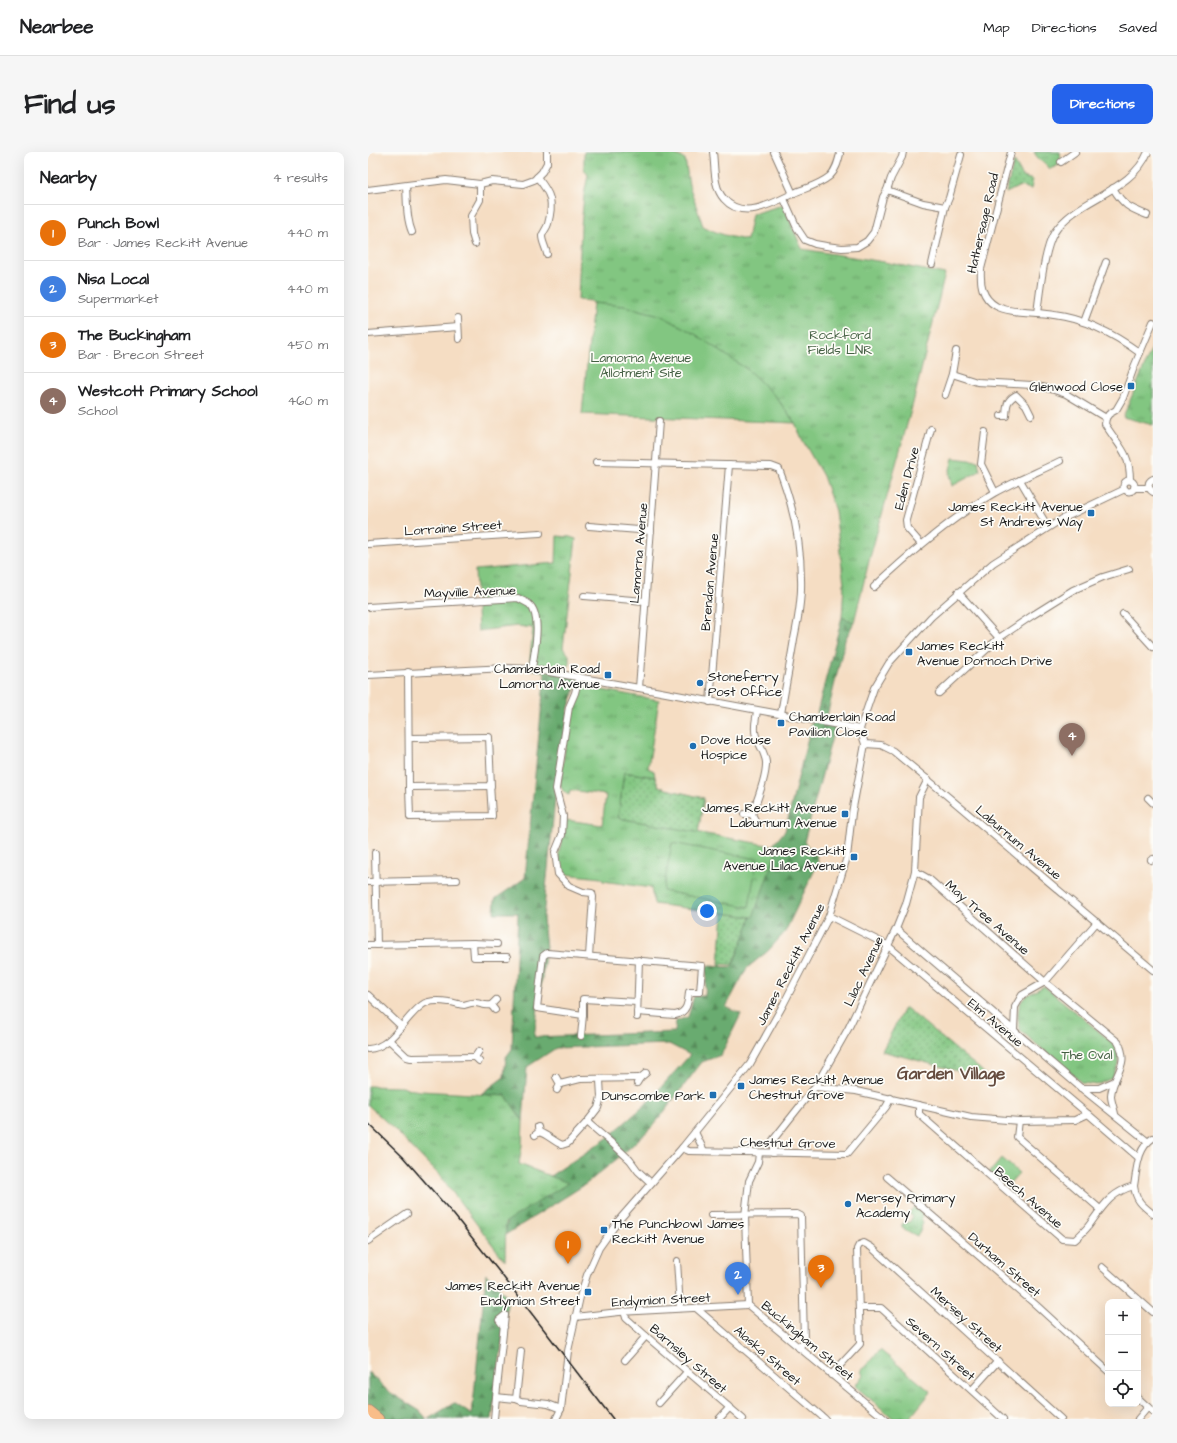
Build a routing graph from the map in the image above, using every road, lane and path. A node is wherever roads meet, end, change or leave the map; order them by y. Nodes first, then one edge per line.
1 (547, 152) edge
2 (713, 152) edge
3 (774, 152) edge
4 (839, 152) edge
5 (903, 152) edge
6 (1010, 152) edge
7 (1075, 152) edge
8 (1148, 152) edge
9 (961, 155) dead end
10 (1065, 155) edge
11 (1061, 162) dead end
12 (537, 177) junction
13 (480, 184) junction
14 (406, 186) junction
15 (1113, 188) junction
16 (368, 190) edge
17 (887, 190) junction
18 (793, 194) junction
19 (784, 199) junction
20 (945, 207) junction
21 (1147, 215) dead end
22 (413, 234) dead end
23 (474, 244) dead end
24 (548, 254) dead end
25 (1106, 262) dead end
26 (932, 264) dead end
27 (1037, 313) junction
28 (458, 318) dead end
29 (1084, 322) junction
30 (1153, 322) edge
31 (458, 327) junction
32 (368, 334) edge
33 (459, 339) dead end
34 (956, 351) dead end
35 (1140, 353) junction
36 (952, 374) junction
37 (1017, 384) junction
38 (945, 395) dead end
39 (1016, 395) junction
40 (1031, 415) dead end
41 (1001, 416) dead end
42 (1106, 418) junction
43 (659, 421) dead end
44 (931, 429) dead end
45 (987, 435) dead end
46 (1060, 461) dead end
47 (596, 462) dead end
48 (656, 462) junction
49 (729, 465) junction
50 (1020, 480) junction
51 (1133, 485) junction
52 (1151, 485) edge
53 (1125, 489) junction
54 (995, 492) junction
55 (589, 526) dead end
56 (1048, 527) junction
57 (651, 531) junction
58 (540, 533) dead end
59 (368, 544) edge
60 (921, 544) junction
61 (1129, 569) dead end
62 (873, 577) dead end
63 (958, 592) junction
64 (584, 596) dead end
65 (645, 601) junction
66 (368, 607) edge
67 (1124, 614) dead end
68 (999, 638) junction
69 (1153, 647) edge
70 (532, 669) junction
71 (408, 672) junction
72 (368, 675) edge
73 (579, 677) junction
74 (639, 688) junction
75 (941, 689) dead end
76 (710, 702) junction
77 (757, 711) junction
78 (781, 714) junction
79 (860, 730) junction
80 (409, 738) junction
81 (865, 744) junction
82 (928, 779) junction
83 (490, 784) junction
84 (409, 787) junction
85 (1148, 798) dead end
86 (1153, 803) edge
87 (744, 814) dead end
88 (752, 814) junction
89 (755, 820) dead end
90 (375, 853) dead end
91 (914, 871) junction
92 (457, 880) dead end
93 (368, 882) edge
94 (376, 882) junction
95 (829, 916) junction
96 (1097, 922) junction
97 (896, 929) junction
98 (473, 942) junction
99 (377, 944) junction
100 (498, 944) dead end
101 (368, 945) edge
102 (887, 945) junction
103 (589, 956) junction
104 (507, 958) dead end
105 (639, 960) junction
106 (1153, 970) edge
107 (1045, 982) junction
108 (368, 995) edge
109 (496, 1000) dead end
110 (637, 1002) junction
111 (583, 1015) junction
112 (401, 1026) junction
113 (1014, 1030) junction
114 (581, 1036) dead end
115 (389, 1040) junction
116 (368, 1049) edge
117 (479, 1051) dead end
118 (646, 1073) dead end
119 (556, 1078) dead end
120 (600, 1080) junction
121 (1115, 1081) junction
122 (815, 1087) junction
123 (1081, 1088) junction
124 (891, 1098) junction
125 (919, 1105) junction
126 (1088, 1114) junction
127 (1115, 1114) junction
128 (1019, 1121) junction
129 (587, 1122) junction
130 (538, 1131) dead end
131 (695, 1132) junction
132 (1150, 1139) edge
133 (682, 1148) junction
134 (704, 1151) junction
135 (758, 1153) junction
136 (773, 1153) junction
137 (1139, 1158) junction
138 (887, 1177) dead end
139 (651, 1183) junction
140 (1134, 1186) junction
141 (1100, 1209) junction
142 (407, 1214) dead end
143 (1153, 1214) edge
144 (711, 1215) dead end
145 (745, 1216) junction
146 (368, 1241) edge
147 (677, 1261) dead end
148 (1102, 1267) dead end
149 (748, 1305) junction
150 (680, 1308) junction
151 (696, 1308) junction
152 (859, 1308) junction
153 (624, 1311) junction
154 (1153, 1312) edge
155 (575, 1317) junction
156 (504, 1327) dead end
157 (646, 1336) junction
158 (798, 1348) junction
159 (521, 1352) dead end
160 (625, 1360) dead end
161 (998, 1361) junction
162 (1105, 1368) edge
163 (687, 1372) junction
164 (831, 1374) junction
165 (972, 1390) junction
166 (496, 1397) junction
167 (516, 1399) junction
168 (1141, 1401) edge
169 (660, 1403) dead end
170 (730, 1407) junction
171 (561, 1409) junction
172 (1151, 1410) edge
173 (368, 1411) edge
174 (378, 1419) edge
175 (494, 1419) edge
176 (556, 1419) edge
177 (719, 1419) edge
178 (744, 1419) edge
179 (825, 1419) edge
180 (885, 1419) edge
181 (1003, 1419) edge
182 (1061, 1419) edge
183 (1138, 1419) edge

1 - 12 street
2 - 19 street
3 - 18 street
4 - 18 street
5 - 17 street
6 - 27 street, Hathersage Road
7 - 10 street
8 - 15 street
9 - 20 street
10 - 11 street
12 - 13 street
12 - 24 street
13 - 14 street
13 - 23 street
14 - 16 street
14 - 22 street
15 - 21 street
15 - 27 street
17 - 19 street
17 - 20 street
18 - 19 street
20 - 26 street
25 - 29 street
27 - 29 street, Hathersage Road
28 - 31 street
29 - 35 street, Hathersage Road
30 - 35 street
31 - 32 street
31 - 33 street
34 - 36 street
35 - 42 street
36 - 37 street
36 - 38 street
37 - 39 street
37 - 42 street
39 - 40 street
39 - 41 street
42 - 51 street
43 - 48 street, Lamorna Avenue
44 - 60 street, Eden Drive
45 - 54 street
46 - 50 street
47 - 48 street
48 - 49 street
48 - 57 street, Lamorna Avenue
49 - 76 street, Brendon Avenue
49 - 78 street
50 - 54 street
50 - 56 street
51 - 52 street
51 - 53 street
51 - 53 street
53 - 56 street
54 - 60 street
55 - 57 street
56 - 63 street
57 - 65 street, Lamorna Avenue
58 - 59 street, Lorraine Street
60 - 62 street
61 - 68 street
63 - 68 street
63 - 79 street
64 - 65 street
65 - 74 street, Lamorna Avenue
66 - 70 street, Mayville Avenue
67 - 69 street
68 - 75 street
70 - 71 street
70 - 73 street
71 - 72 street
71 - 80 street
73 - 74 street
73 - 103 street
74 - 76 street
76 - 77 street
77 - 78 street
77 - 88 street
78 - 79 street
79 - 81 street
80 - 83 street
80 - 84 street
81 - 82 street, Laburnum Avenue
81 - 95 street, James Reckitt Avenue
82 - 91 street, Lilac Avenue
82 - 96 street, Laburnum Avenue
83 - 84 street
83 - 84 street
85 - 86 street
87 - 88 street
88 - 89 street
90 - 94 street
91 - 97 street, Lilac Avenue
91 - 107 street, May Tree Avenue
92 - 94 street
93 - 94 street
94 - 99 street
95 - 102 street, Elm Avenue
95 - 131 street, James Reckitt Avenue
96 - 106 street, Laburnum Avenue
96 - 107 street
97 - 102 street, Lilac Avenue
97 - 113 street, Elm Avenue
98 - 99 street
98 - 100 street
98 - 104 street
99 - 101 street
102 - 122 street, Lilac Avenue
102 - 126 street, Elm Avenue
103 - 105 street
103 - 111 street
105 - 110 street
105 - 110 street
107 - 113 street
107 - 121 street
108 - 112 street
109 - 112 street
110 - 111 street
111 - 114 street
112 - 115 street
113 - 123 street, Elm Avenue
115 - 116 street
115 - 117 street
118 - 120 street
119 - 120 street
120 - 129 street
121 - 123 street
121 - 127 street
122 - 124 street
122 - 136 street, Lilac Avenue
123 - 127 street, Elm Avenue
124 - 125 street
124 - 136 street, Chestnut Grove
125 - 128 street
125 - 141 street, Beech Avenue
126 - 128 street
126 - 137 street, Elm Avenue
127 - 132 street, Elm Avenue
128 - 141 street
129 - 130 street
129 - 139 street
131 - 133 street, James Reckitt Avenue
131 - 134 street
132 - 137 street
133 - 134 street, Chestnut Grove
133 - 139 street, James Reckitt Avenue
134 - 135 street, Chestnut Grove
135 - 136 street, Chestnut Grove
135 - 145 street
137 - 140 street
138 - 162 street, Durham Street
139 - 155 street, James Reckitt Avenue
140 - 141 street, Beech Avenue
140 - 143 street
142 - 146 street
144 - 145 street
145 - 149 street, Buckingham Street
145 - 158 street
147 - 150 street
148 - 154 street
149 - 151 street, Endymion Street
149 - 158 street, Buckingham Street
150 - 151 street, Endymion Street
150 - 153 street, Endymion Street
151 - 179 street, Alaska Street
152 - 161 street, Mersey Street
152 - 164 street
152 - 165 street, Severn Street
153 - 155 street, Endymion Street
153 - 157 street, Barnsley Street
155 - 171 street, James Reckitt Avenue
156 - 166 street
157 - 160 street
157 - 163 street, Barnsley Street
158 - 164 street, Buckingham Street
159 - 167 street
161 - 165 street
161 - 182 street, Mersey Street
163 - 169 street
163 - 170 street, Barnsley Street
164 - 180 street, Buckingham Street
165 - 181 street, Severn Street
166 - 167 street
166 - 175 street
167 - 171 street
168 - 172 street
170 - 177 street
170 - 178 street, Barnsley Street
171 - 176 street, James Reckitt Avenue
172 - 183 street
173 - 174 highway

